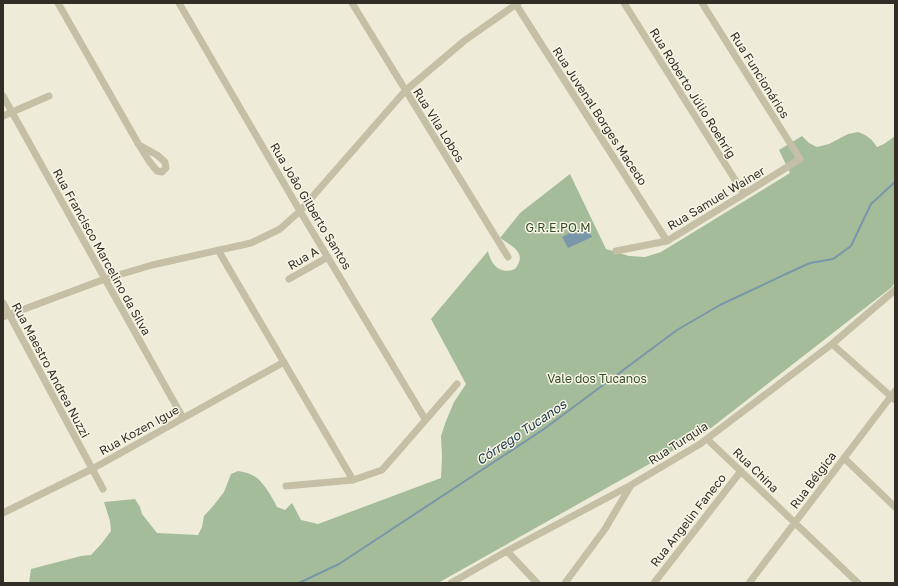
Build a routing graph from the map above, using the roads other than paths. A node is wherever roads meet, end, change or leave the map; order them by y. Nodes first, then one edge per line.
1 (58, 3) edge
2 (180, 3) edge
3 (352, 3) edge
4 (517, 3) edge
5 (624, 3) edge
6 (702, 3) edge
7 (405, 91) junction
8 (3, 96) edge
9 (49, 96) dead end
10 (12, 112) junction
11 (3, 116) edge
12 (139, 145) junction
13 (157, 155) junction
14 (800, 158) joint
15 (148, 161) junction
16 (744, 194) junction
17 (300, 211) junction
18 (667, 240) junction
19 (218, 250) junction
20 (616, 251) dead end
21 (328, 257) junction
22 (508, 257) dead end
23 (104, 279) junction
24 (289, 279) dead end
25 (895, 290) edge
26 (3, 303) edge
27 (6, 315) edge
28 (832, 344) junction
29 (284, 362) junction
30 (457, 384) dead end
31 (894, 396) edge
32 (184, 418) junction
33 (425, 419) junction
34 (707, 438) junction
35 (844, 458) junction
36 (92, 469) junction
37 (741, 470) junction
38 (353, 480) junction
39 (631, 485) junction
40 (286, 486) dead end
41 (103, 489) dead end
42 (895, 507) edge
43 (3, 513) edge
44 (795, 523) junction
45 (507, 551) junction
46 (452, 583) edge
47 (536, 583) edge
48 (565, 583) edge
49 (654, 583) edge
50 (749, 583) edge
51 (858, 583) edge

1 - 12 street
2 - 17 street, Rua João Gilberto Santos
3 - 7 street, Rua Vila Lobos
4 - 7 street
4 - 18 street, Rua Juvenal Borges Macedo
5 - 16 street, Rua Roberto Júlio Roehrig
6 - 14 street, Rua Funcionários
7 - 17 street
7 - 22 street, Rua Vila Lobos
8 - 10 street, Rua Francisco Marcelino da Silva
9 - 10 street
10 - 11 street
10 - 23 street, Rua Francisco Marcelino da Silva
12 - 13 street
12 - 15 street
13 - 15 street
13 - 15 street
14 - 16 street, Rua Samuel Wainer
16 - 18 street, Rua Samuel Wainer
17 - 19 street
17 - 21 street, Rua João Gilberto Santos
18 - 20 street, Rua Samuel Wainer
19 - 23 street
19 - 29 street
21 - 24 street, Rua A
21 - 33 street, Rua João Gilberto Santos
23 - 27 street
23 - 32 street, Rua Francisco Marcelino da Silva
25 - 28 street, Rua Turquia
26 - 27 street, Rua Maestro Andrea Nuzzi
27 - 36 street, Rua Maestro Andrea Nuzzi
28 - 31 street
28 - 34 street, Rua Turquia
29 - 32 street, Rua Kozen Igue
29 - 38 street
30 - 33 street
31 - 35 street, Rua Bélgica
32 - 36 street, Rua Kozen Igue
33 - 38 street
34 - 37 street, Rua China
34 - 39 street, Rua Turquia
35 - 42 street
35 - 44 street, Rua Bélgica
36 - 41 street, Rua Maestro Andrea Nuzzi
36 - 43 street, Rua Kozen Igue
37 - 44 street, Rua China
37 - 49 street, Rua Angelin Faneco
38 - 40 street
39 - 45 street, Rua Turquia
39 - 48 street
44 - 50 street, Rua Bélgica
44 - 51 street, Rua China
45 - 46 street, Rua Turquia
45 - 47 street

